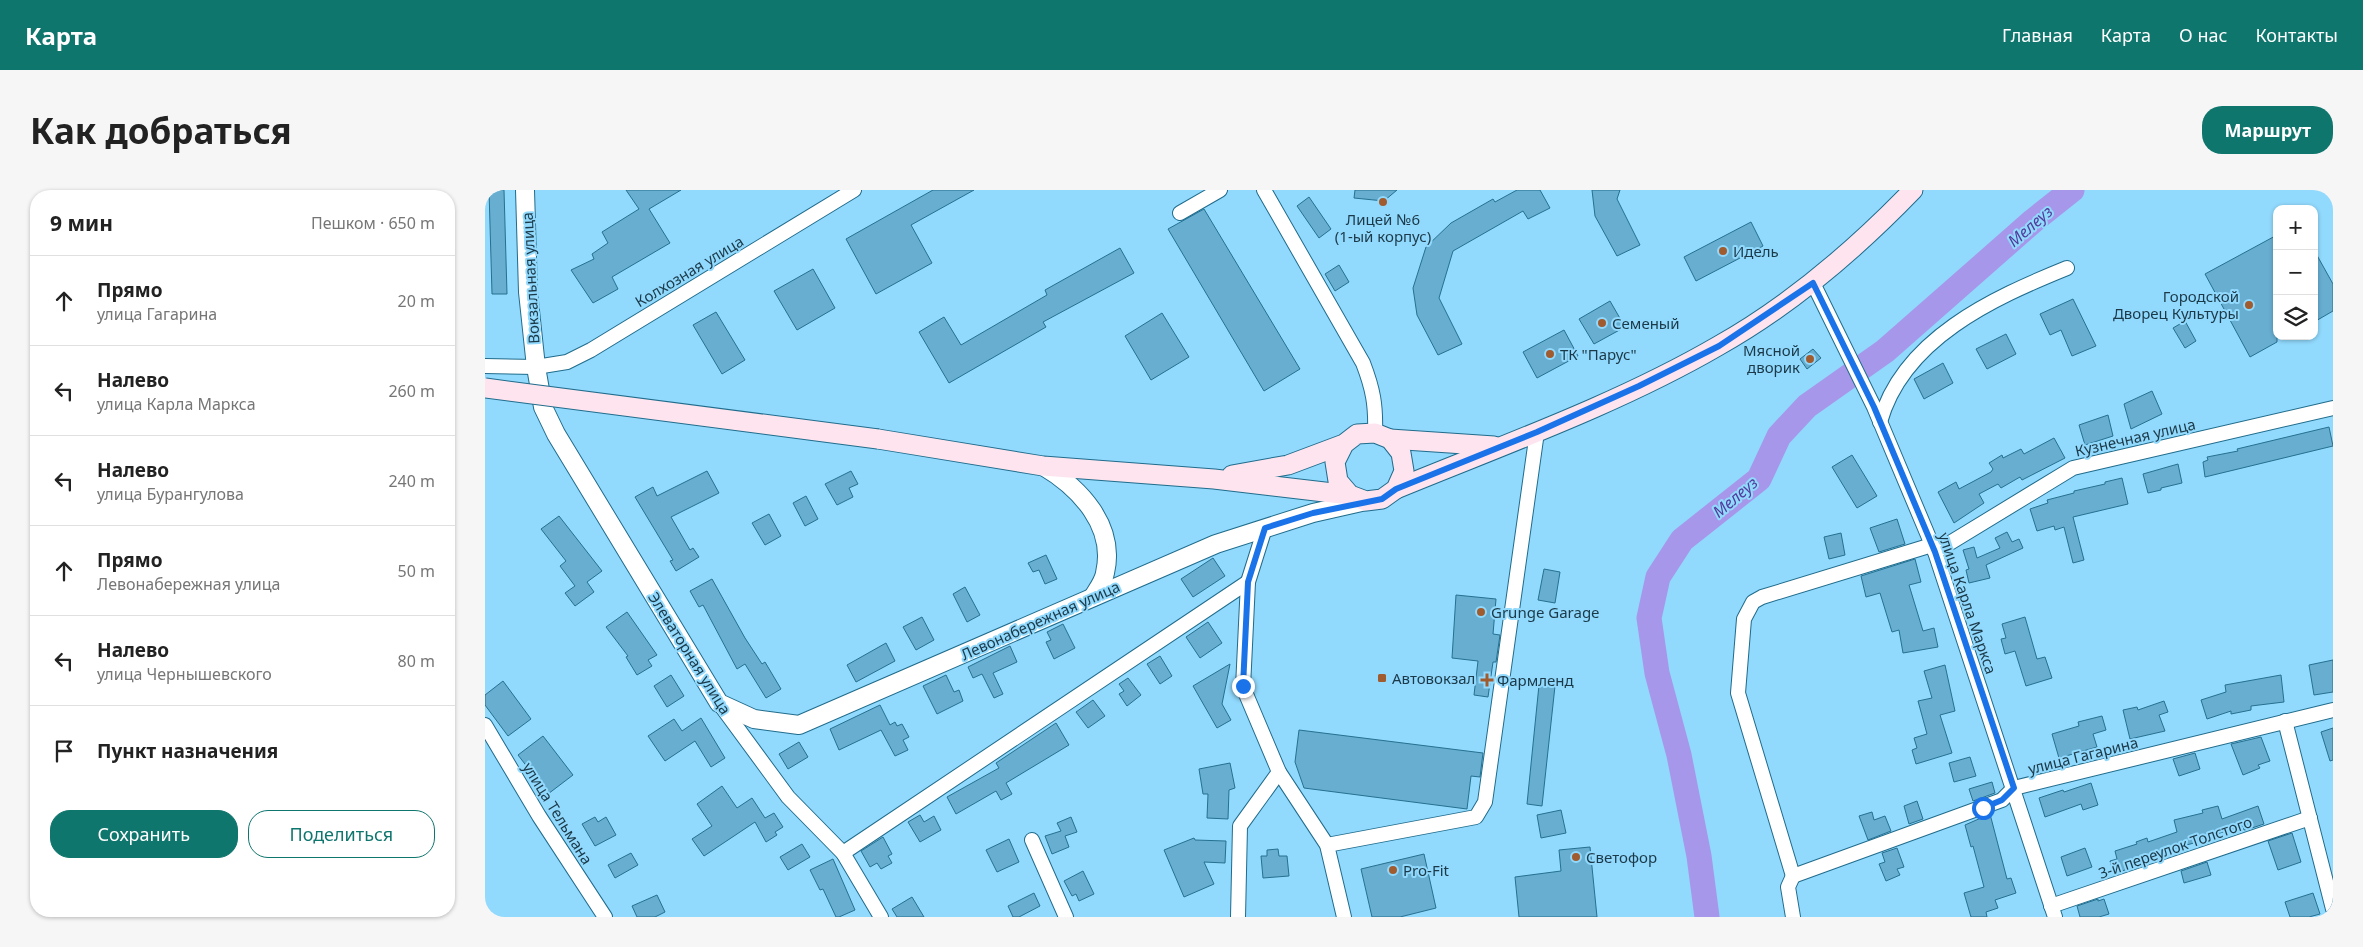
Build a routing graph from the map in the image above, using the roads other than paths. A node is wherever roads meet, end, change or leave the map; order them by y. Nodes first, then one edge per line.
1 (525, 190) edge
2 (855, 190) edge
3 (1220, 190) edge
4 (1264, 190) edge
5 (1913, 190) edge
6 (1180, 213) dead end
7 (2067, 268) dead end
8 (1813, 283) junction
9 (485, 366) edge
10 (536, 367) junction
11 (485, 388) edge
12 (2333, 408) edge
13 (1880, 422) junction
14 (1537, 432) junction
15 (1383, 436) junction
16 (1344, 444) junction
17 (1498, 447) junction
18 (1043, 466) junction
19 (1214, 479) junction
20 (1396, 489) junction
21 (1358, 498) junction
22 (1265, 528) junction
23 (1933, 549) junction
24 (1248, 582) junction
25 (1093, 597) junction
26 (719, 703) junction
27 (2333, 710) edge
28 (2285, 721) junction
29 (485, 725) edge
30 (1279, 772) junction
31 (2014, 788) junction
32 (2310, 818) junction
33 (1032, 840) dead end
34 (1327, 845) junction
35 (843, 853) junction
36 (1793, 876) junction
37 (2333, 909) edge
38 (2053, 912) edge
39 (605, 917) edge
40 (881, 917) edge
41 (1066, 917) edge
42 (1238, 917) edge
43 (1343, 917) edge
44 (1793, 917) edge

1 - 10 street, Вокзальная улица
2 - 10 street, Колхозная улица
3 - 6 street
4 - 15 street
5 - 8 main road
7 - 13 street
8 - 13 street, улица Карла Маркса
8 - 14 main road
9 - 10 street
10 - 26 street, Элеваторная улица
11 - 18 main road, bridge
12 - 23 street, Кузнечная улица
13 - 23 street, улица Карла Маркса
14 - 17 main road
14 - 34 street
15 - 16 main road
15 - 17 main road
15 - 20 main road
16 - 19 main road
16 - 21 main road
17 - 20 main road
18 - 19 main road
18 - 25 street
19 - 21 main road
20 - 21 main road
21 - 22 street, Левонабережная улица
22 - 24 street
22 - 25 street, Левонабережная улица
23 - 31 street, улица Карла Маркса
23 - 36 street, Кузнечная улица
24 - 30 street
24 - 35 street
25 - 26 street, Левонабережная улица
26 - 35 street, Элеваторная улица
27 - 28 street, улица Гагарина
28 - 31 street, улица Гагарина
28 - 32 street
29 - 39 street, улица Тельмана
30 - 34 street
30 - 42 street
31 - 36 street, улица Гагарина
31 - 38 street, улица Карла Маркса
32 - 37 street
32 - 38 street, 3-й переулок Толстого
33 - 41 street
34 - 43 street
35 - 40 street, Элеваторная улица
36 - 44 street

